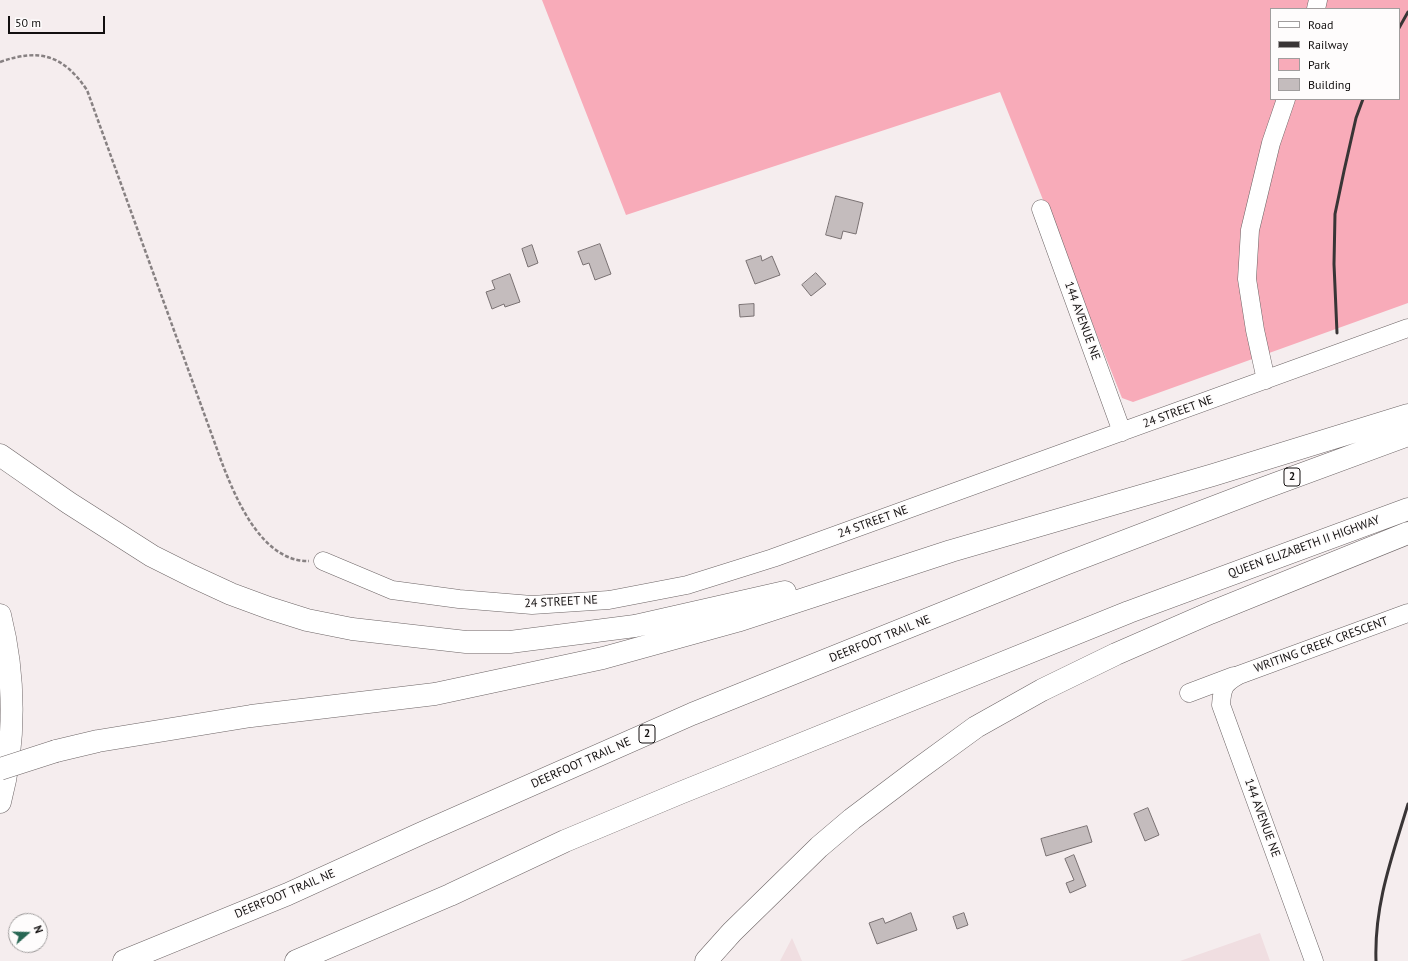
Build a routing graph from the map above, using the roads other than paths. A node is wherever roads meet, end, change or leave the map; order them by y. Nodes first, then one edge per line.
1 (1286, 100) edge
2 (1041, 209) dead end
3 (1408, 328) edge
4 (1266, 380) junction
5 (1408, 415) edge
6 (1122, 432) junction
7 (1408, 435) edge
8 (0, 455) edge
9 (1408, 509) edge
10 (1408, 533) edge
11 (951, 551) junction
12 (323, 561) road end
13 (1408, 613) edge
14 (0, 615) edge
15 (1236, 676) junction
16 (1189, 694) dead end
17 (0, 770) edge
18 (0, 802) edge
19 (732, 932) junction
20 (124, 961) edge
21 (296, 961) edge
22 (706, 961) edge
23 (712, 961) edge
24 (1314, 961) edge

1 - 4 street
2 - 6 street, 144 AVENUE NE
3 - 4 street, 24 STREET NE
4 - 6 street, 24 STREET NE
5 - 11 highway
6 - 12 street, 24 STREET NE
7 - 20 highway, DEERFOOT TRAIL NE / 2
8 - 11 highway
9 - 21 highway, QUEEN ELIZABETH II HIGHWAY
10 - 19 highway
11 - 17 highway, bridge
13 - 15 street, WRITING CREEK CRESCENT
14 - 18 highway
15 - 16 street, WRITING CREEK CRESCENT
15 - 24 street, 144 AVENUE NE
19 - 22 highway
19 - 23 highway

